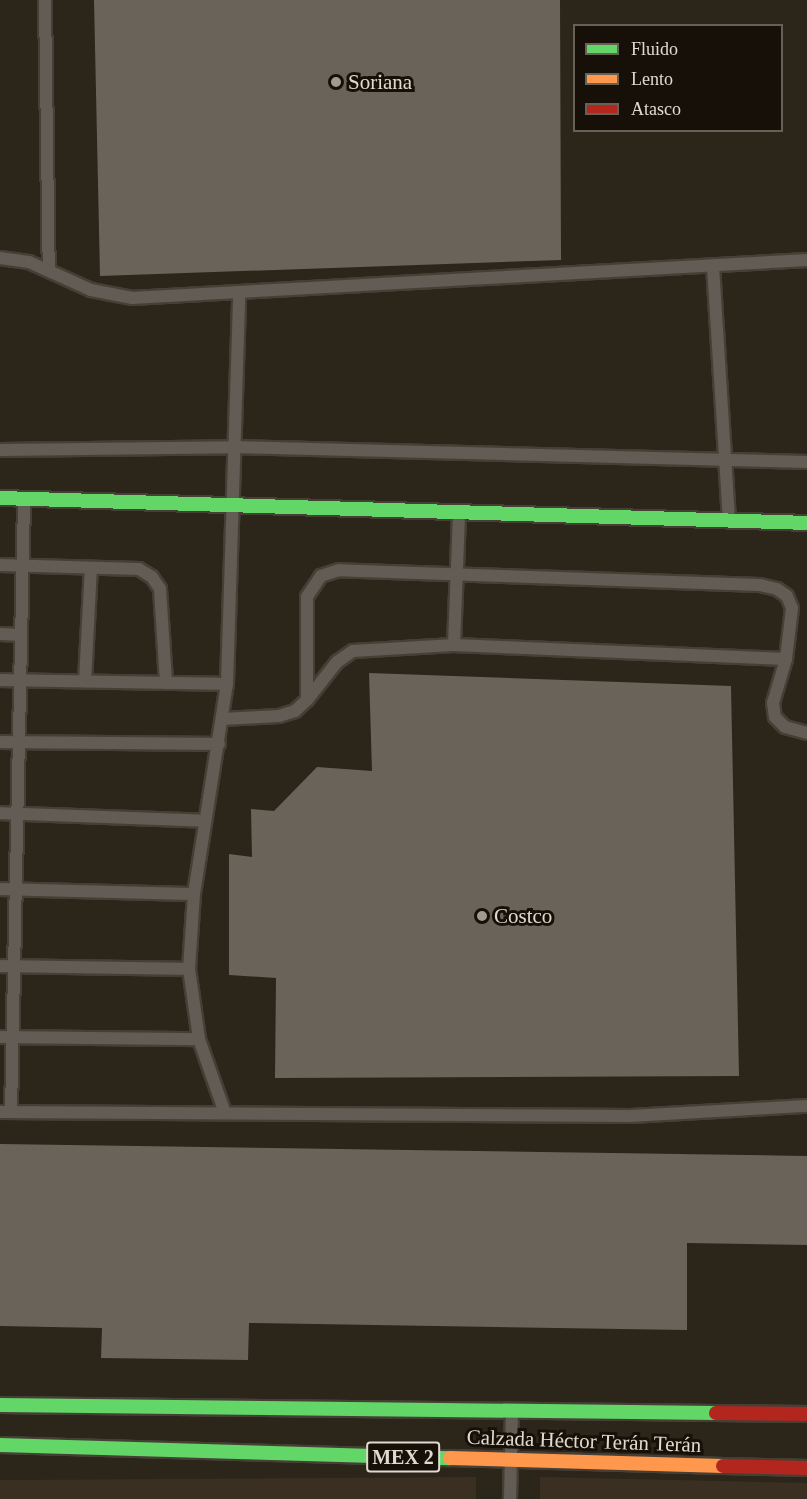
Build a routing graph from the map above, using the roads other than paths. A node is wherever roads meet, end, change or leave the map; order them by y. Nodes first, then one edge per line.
1 (45, 0) edge
2 (0, 258) edge
3 (807, 260) edge
4 (713, 266) junction
5 (49, 271) junction
6 (239, 292) junction
7 (234, 447) junction
8 (0, 450) edge
9 (725, 460) junction
10 (807, 462) edge
11 (0, 498) edge
12 (24, 498) junction
13 (235, 506) junction
14 (459, 513) junction
15 (729, 522) junction
16 (807, 524) edge
17 (0, 565) edge
18 (22, 566) junction
19 (91, 568) junction
20 (456, 575) junction
21 (0, 634) edge
22 (21, 635) junction
23 (454, 645) junction
24 (786, 659) junction
25 (0, 680) edge
26 (20, 681) junction
27 (85, 681) junction
28 (166, 683) junction
29 (227, 684) junction
30 (308, 700) junction
31 (222, 719) junction
32 (807, 733) edge
33 (0, 742) edge
34 (19, 742) junction
35 (219, 744) junction
36 (0, 813) edge
37 (18, 813) junction
38 (205, 821) junction
39 (0, 889) edge
40 (16, 889) junction
41 (194, 894) junction
42 (0, 966) edge
43 (14, 966) junction
44 (189, 969) junction
45 (6, 1037) edge
46 (200, 1039) junction
47 (807, 1106) edge
48 (6, 1112) edge
49 (225, 1113) junction
50 (0, 1405) edge
51 (512, 1410) junction
52 (807, 1414) edge
53 (0, 1445) edge
54 (510, 1460) junction
55 (807, 1468) edge
56 (510, 1499) edge

1 - 5 lane
2 - 5 lane
3 - 4 lane
4 - 6 lane
4 - 9 lane
5 - 6 lane
6 - 7 lane
7 - 8 lane
7 - 9 lane
7 - 13 lane
9 - 10 lane
9 - 15 lane
11 - 12 main road
12 - 13 main road
12 - 18 lane
13 - 14 main road
13 - 29 lane
14 - 15 main road
14 - 20 lane
15 - 16 main road
17 - 18 lane
18 - 19 lane
18 - 22 lane
19 - 27 lane
19 - 28 lane
20 - 23 lane
20 - 24 lane
20 - 30 lane
21 - 22 lane
22 - 26 lane
23 - 24 lane
23 - 30 lane
24 - 32 lane
25 - 26 lane
26 - 27 lane
26 - 34 lane
27 - 28 lane
28 - 29 lane
29 - 31 lane
30 - 31 lane
31 - 35 lane
33 - 34 lane
34 - 35 lane
34 - 37 lane
35 - 38 lane
36 - 37 lane
37 - 38 lane
37 - 40 lane
38 - 41 lane
39 - 40 lane
40 - 41 lane
40 - 43 lane
41 - 44 lane
42 - 43 lane
43 - 44 lane
43 - 45 lane
44 - 46 lane
45 - 46 lane
45 - 48 lane
46 - 49 lane
47 - 49 lane
48 - 49 lane
50 - 51 main road, Calzada Héctor Terán Terán / MEX 2
51 - 52 main road, Calzada Héctor Terán Terán / MEX 2
51 - 54 lane
53 - 54 main road, Calzada Héctor Terán Terán / MEX 2
54 - 55 main road, Calzada Héctor Terán Terán / MEX 2
54 - 56 lane

